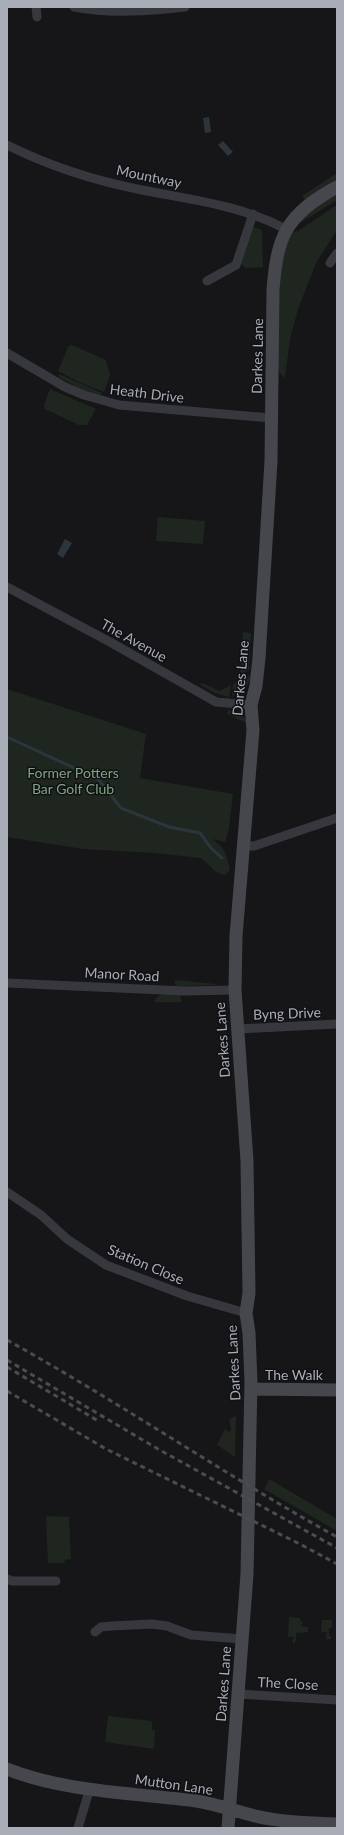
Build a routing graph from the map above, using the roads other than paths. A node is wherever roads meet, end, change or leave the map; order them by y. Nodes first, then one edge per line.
1 (36, 7) edge
2 (74, 7) edge
3 (185, 7) edge
4 (37, 18) dead end
5 (7, 145) edge
6 (337, 187) edge
7 (253, 214) junction
8 (286, 230) junction
9 (337, 253) edge
10 (330, 263) dead end
11 (208, 281) dead end
12 (7, 353) edge
13 (271, 418) junction
14 (7, 587) edge
15 (251, 705) junction
16 (337, 818) edge
17 (244, 846) junction
18 (7, 983) edge
19 (235, 990) junction
20 (337, 1024) edge
21 (238, 1029) junction
22 (7, 1192) edge
23 (246, 1313) junction
24 (251, 1389) junction
25 (337, 1390) edge
26 (7, 1579) edge
27 (56, 1581) dead end
28 (95, 1632) dead end
29 (242, 1639) junction
30 (238, 1694) junction
31 (337, 1700) edge
32 (7, 1769) edge
33 (90, 1788) junction
34 (230, 1809) junction
35 (337, 1824) edge
36 (78, 1828) edge
37 (228, 1828) edge

1 - 4 street
2 - 3 street
5 - 7 street, Mountway
6 - 8 street, Darkes Lane
7 - 8 street, Mountway
7 - 11 street
8 - 13 street, Darkes Lane
9 - 10 street
12 - 13 street, Heath Drive
13 - 15 street, Darkes Lane
14 - 15 street, The Avenue
15 - 17 street, Darkes Lane
16 - 17 street
17 - 19 street, Darkes Lane
18 - 19 street, Manor Road
19 - 21 street, Darkes Lane
20 - 21 street, Byng Drive
21 - 23 street, Darkes Lane
22 - 23 street, Station Close
23 - 24 street, Darkes Lane
24 - 25 street, The Walk
24 - 29 street, Darkes Lane
26 - 27 street
28 - 29 street
29 - 30 street, Darkes Lane
30 - 31 street, The Close
30 - 34 street, Darkes Lane
32 - 33 street, Mutton Lane
33 - 34 street, Mutton Lane
33 - 36 street
34 - 35 street, Mutton Lane
34 - 37 street, Darkes Lane

